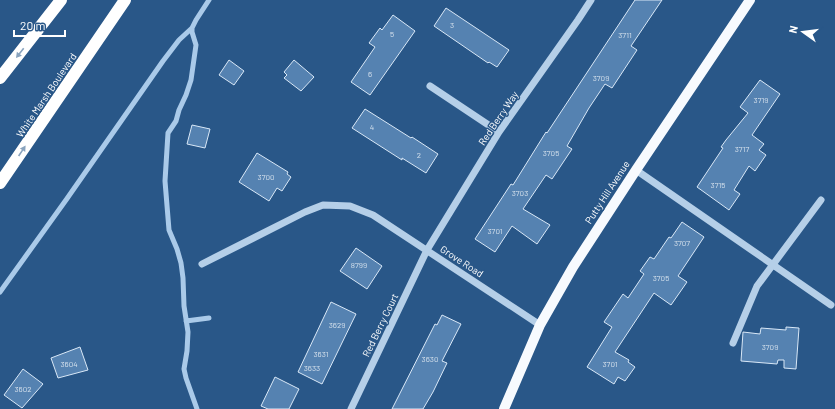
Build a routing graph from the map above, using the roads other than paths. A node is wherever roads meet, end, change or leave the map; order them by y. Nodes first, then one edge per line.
1 (61, 0) edge
2 (125, 0) edge
3 (591, 0) edge
4 (750, 0) edge
5 (0, 78) edge
6 (430, 86) dead end
7 (499, 132) junction
8 (636, 170) junction
9 (0, 183) edge
10 (822, 200) dead end
11 (427, 250) junction
12 (202, 264) dead end
13 (772, 265) junction
14 (831, 305) dead end
15 (540, 325) junction
16 (733, 343) dead end
17 (351, 409) edge
18 (504, 409) edge

1 -> 5 highway
9 -> 2 highway, White Marsh Boulevard
3 - 7 street, Red Berry Way
4 - 8 main road, Putty Hill Avenue
6 - 7 street
7 - 11 street, Red Berry Way
8 - 13 street
8 - 15 main road, Putty Hill Avenue
10 - 13 street
11 - 12 street, Grove Road
11 - 15 street, Grove Road
11 - 17 street, Red Berry Court
13 - 14 street
13 - 16 street
15 - 18 main road, Putty Hill Avenue

